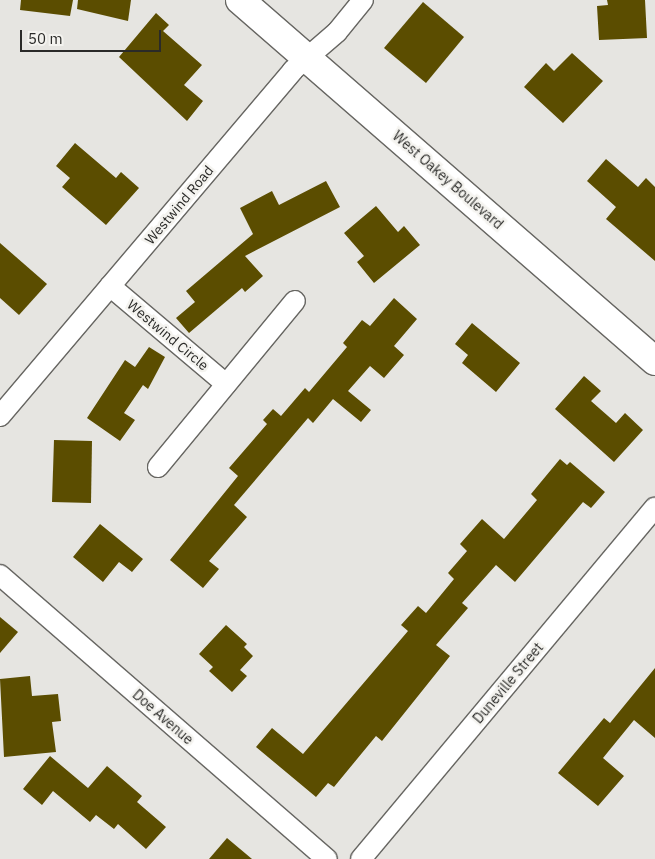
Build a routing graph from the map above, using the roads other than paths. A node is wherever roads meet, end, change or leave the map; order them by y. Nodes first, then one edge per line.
1 (240, 0) edge
2 (363, 0) edge
3 (305, 57) junction
4 (110, 286) junction
5 (295, 300) dead end
6 (655, 361) edge
7 (226, 384) junction
8 (0, 416) edge
9 (158, 467) dead end
10 (655, 508) edge
11 (0, 575) edge
12 (327, 859) edge
13 (361, 859) edge

1 - 3 main road, West Oakey Boulevard
2 - 3 street, Westwind Road
3 - 4 street, Westwind Road
3 - 6 main road, West Oakey Boulevard
4 - 7 street, Westwind Circle
4 - 8 street, Westwind Road
5 - 7 street
7 - 9 street
10 - 13 street, Duneville Street
11 - 12 street, Doe Avenue

